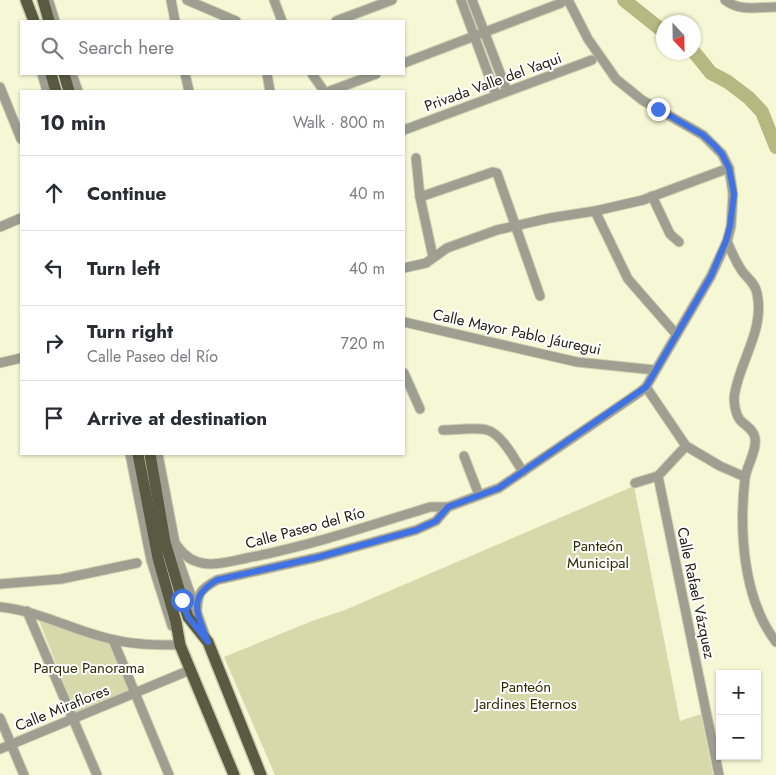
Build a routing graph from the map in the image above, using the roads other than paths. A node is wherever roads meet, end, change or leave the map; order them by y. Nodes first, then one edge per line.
1 (43, 0) edge
2 (48, 0) edge
3 (171, 0) edge
4 (187, 0) edge
5 (274, 0) edge
6 (392, 0) edge
7 (460, 0) edge
8 (472, 0) edge
9 (725, 0) edge
10 (26, 1) edge
11 (565, 2) edge
12 (776, 7) edge
13 (28, 20) edge
14 (34, 20) edge
15 (49, 20) edge
16 (55, 20) edge
17 (175, 20) edge
18 (234, 20) edge
19 (282, 20) edge
20 (339, 20) edge
21 (485, 32) junction
22 (474, 36) junction
23 (592, 60) dead end
24 (405, 63) edge
25 (42, 75) edge
26 (51, 75) edge
27 (64, 75) edge
28 (72, 75) edge
29 (185, 75) edge
30 (267, 75) edge
31 (313, 75) edge
32 (373, 75) edge
33 (0, 87) edge
34 (47, 90) edge
35 (56, 90) edge
36 (69, 90) edge
37 (78, 90) edge
38 (189, 90) edge
39 (270, 90) edge
40 (323, 90) edge
41 (333, 90) edge
42 (507, 91) junction
43 (496, 95) junction
44 (405, 130) edge
45 (20, 137) edge
46 (416, 158) dead end
47 (729, 168) junction
48 (652, 196) junction
49 (420, 197) junction
50 (594, 211) junction
51 (20, 218) edge
52 (516, 225) junction
53 (0, 226) edge
54 (726, 241) junction
55 (679, 242) dead end
56 (433, 257) junction
57 (405, 268) edge
58 (540, 296) dead end
59 (405, 322) edge
60 (676, 334) junction
61 (20, 358) edge
62 (0, 363) edge
63 (655, 370) junction
64 (405, 375) edge
65 (646, 387) junction
66 (420, 409) dead end
67 (443, 430) dead end
68 (686, 446) junction
69 (130, 455) edge
70 (138, 455) edge
71 (150, 455) edge
72 (158, 455) edge
73 (464, 456) dead end
74 (523, 472) junction
75 (658, 476) junction
76 (745, 477) junction
77 (635, 483) dead end
78 (479, 495) junction
79 (448, 507) junction
80 (175, 543) junction
81 (137, 562) dead end
82 (0, 584) edge
83 (0, 608) edge
84 (27, 611) junction
85 (197, 612) junction
86 (114, 640) junction
87 (208, 642) junction
88 (776, 642) edge
89 (180, 645) junction
90 (190, 670) junction
91 (135, 693) junction
92 (0, 718) edge
93 (73, 718) junction
94 (11, 744) junction
95 (0, 749) edge
96 (24, 775) edge
97 (97, 775) edge
98 (169, 775) edge
99 (234, 775) edge
100 (261, 775) edge
101 (719, 775) edge

1 - 15 main road
2 - 16 street
3 - 17 street
4 - 18 street
5 - 19 street
6 - 20 street
7 - 22 street
8 - 21 street
9 - 12 street
10 - 13 street
10 - 14 main road
11 - 21 street
11 - 47 street, Calle Paseo del Río
21 - 22 street
21 - 42 street
22 - 24 street
22 - 43 street
23 - 42 street, Privada Valle del Yaqui
25 - 34 street
26 - 35 main road
27 - 36 main road
28 - 37 street
29 - 38 street
30 - 39 street
31 - 40 street
32 - 41 street
33 - 45 street
42 - 43 street, Privada Valle del Yaqui
43 - 44 street, Privada Valle del Yaqui
46 - 49 street
47 - 48 street
47 - 54 street, Calle Paseo del Río
48 - 50 street
48 - 55 street
49 - 52 street
49 - 56 street
50 - 52 street
50 - 60 street
51 - 53 street
52 - 56 street
52 - 58 street
54 - 60 street, Calle Paseo del Río
54 - 76 street
56 - 57 street
59 - 63 street, Calle Mayor Pablo Jáuregui
60 - 63 street, Calle Paseo del Río
61 - 62 street
63 - 65 street, Calle Paseo del Río
64 - 66 street
65 - 68 street
65 - 74 street, Calle Paseo del Río
67 - 74 street
68 - 75 street
68 - 76 street
69 - 89 street
70 - 89 main road
71 - 87 main road
72 - 80 street
73 - 78 street
74 - 78 street, Calle Paseo del Río
75 - 77 street
75 - 101 street, Calle Rafael Vázquez
76 - 88 street
78 - 79 street, Calle Paseo del Río
79 - 80 street, Calle Paseo del Río
79 - 85 street, Calle Paseo del Río
80 - 85 street
81 - 82 street
83 - 84 street
84 - 86 street
84 - 93 street
85 - 87 street
86 - 89 street
86 - 91 street
87 - 100 main road
89 - 90 main road
90 - 91 street, Calle Miraflores
90 - 99 main road
91 - 93 street, Calle Miraflores
91 - 98 street
92 - 94 street
93 - 94 street, Calle Miraflores
93 - 97 street
94 - 95 street, Calle Miraflores
94 - 96 street

